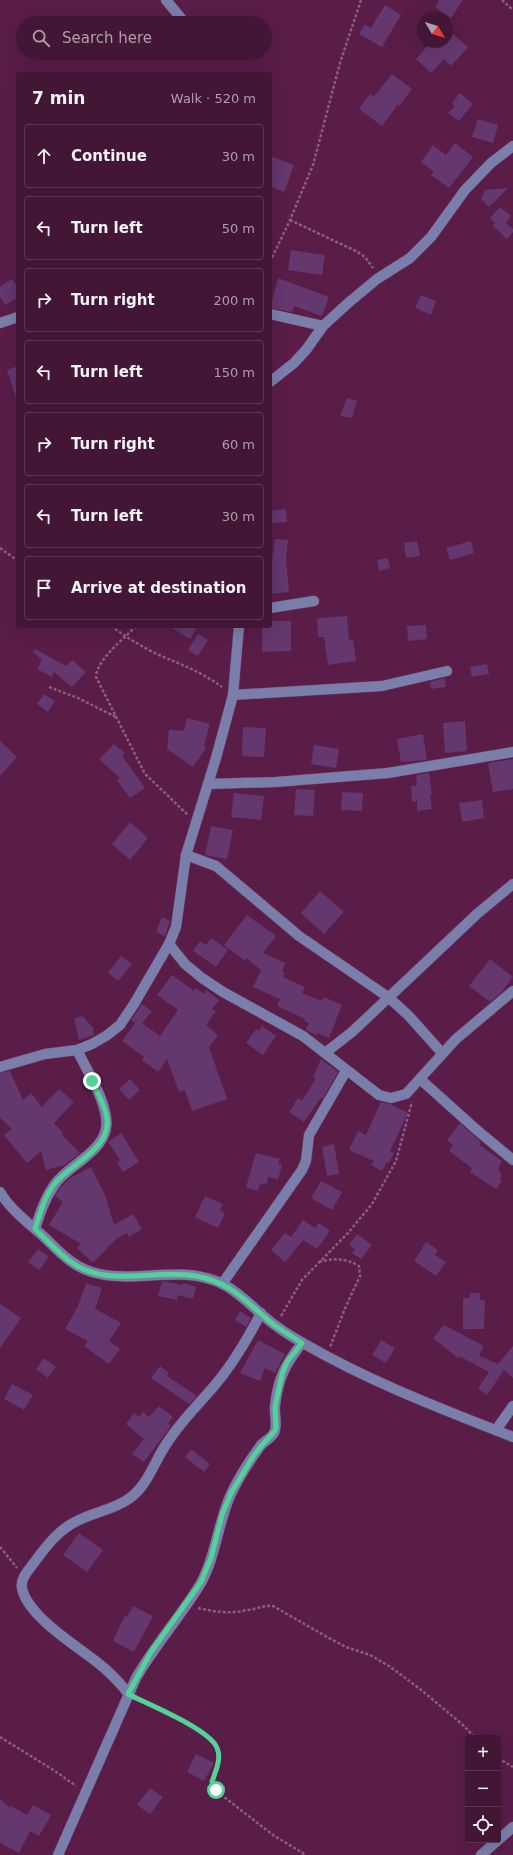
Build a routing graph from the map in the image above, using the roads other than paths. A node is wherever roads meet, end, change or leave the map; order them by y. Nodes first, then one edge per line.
1 (166, 0) edge
2 (179, 16) edge
3 (513, 146) edge
4 (272, 314) edge
5 (16, 318) edge
6 (0, 323) edge
7 (323, 326) junction
8 (272, 380) edge
9 (314, 601) dead end
10 (272, 608) edge
11 (239, 628) edge
12 (447, 671) dead end
13 (233, 694) junction
14 (513, 752) edge
15 (208, 784) junction
16 (186, 855) junction
17 (513, 884) edge
18 (169, 944) junction
19 (513, 991) edge
20 (388, 997) junction
21 (77, 1050) junction
22 (325, 1053) junction
23 (442, 1053) junction
24 (0, 1067) edge
25 (346, 1071) junction
26 (417, 1083) junction
27 (513, 1160) edge
28 (0, 1192) edge
29 (35, 1229) junction
30 (222, 1284) junction
31 (261, 1313) junction
32 (302, 1343) junction
33 (513, 1406) edge
34 (496, 1430) junction
35 (513, 1437) edge
36 (128, 1694) junction
37 (513, 1827) edge
38 (58, 1855) edge
39 (481, 1855) edge

1 - 2 street
3 - 7 street
4 - 7 street
5 - 6 street
7 - 8 street
9 - 10 street
11 - 13 street
12 - 13 street
13 - 15 street
14 - 15 street
15 - 16 street
16 - 18 street
16 - 20 street
17 - 20 street
18 - 21 street
18 - 22 street
19 - 23 street
20 - 22 street
20 - 23 street
21 - 24 street
21 - 29 street
22 - 25 street
23 - 26 street
25 - 26 street
25 - 30 street
26 - 27 street
28 - 29 street
29 - 30 street
30 - 31 street
31 - 32 street
31 - 36 street
32 - 34 street
32 - 36 street
33 - 34 street
34 - 35 street
36 - 38 street
37 - 39 street

